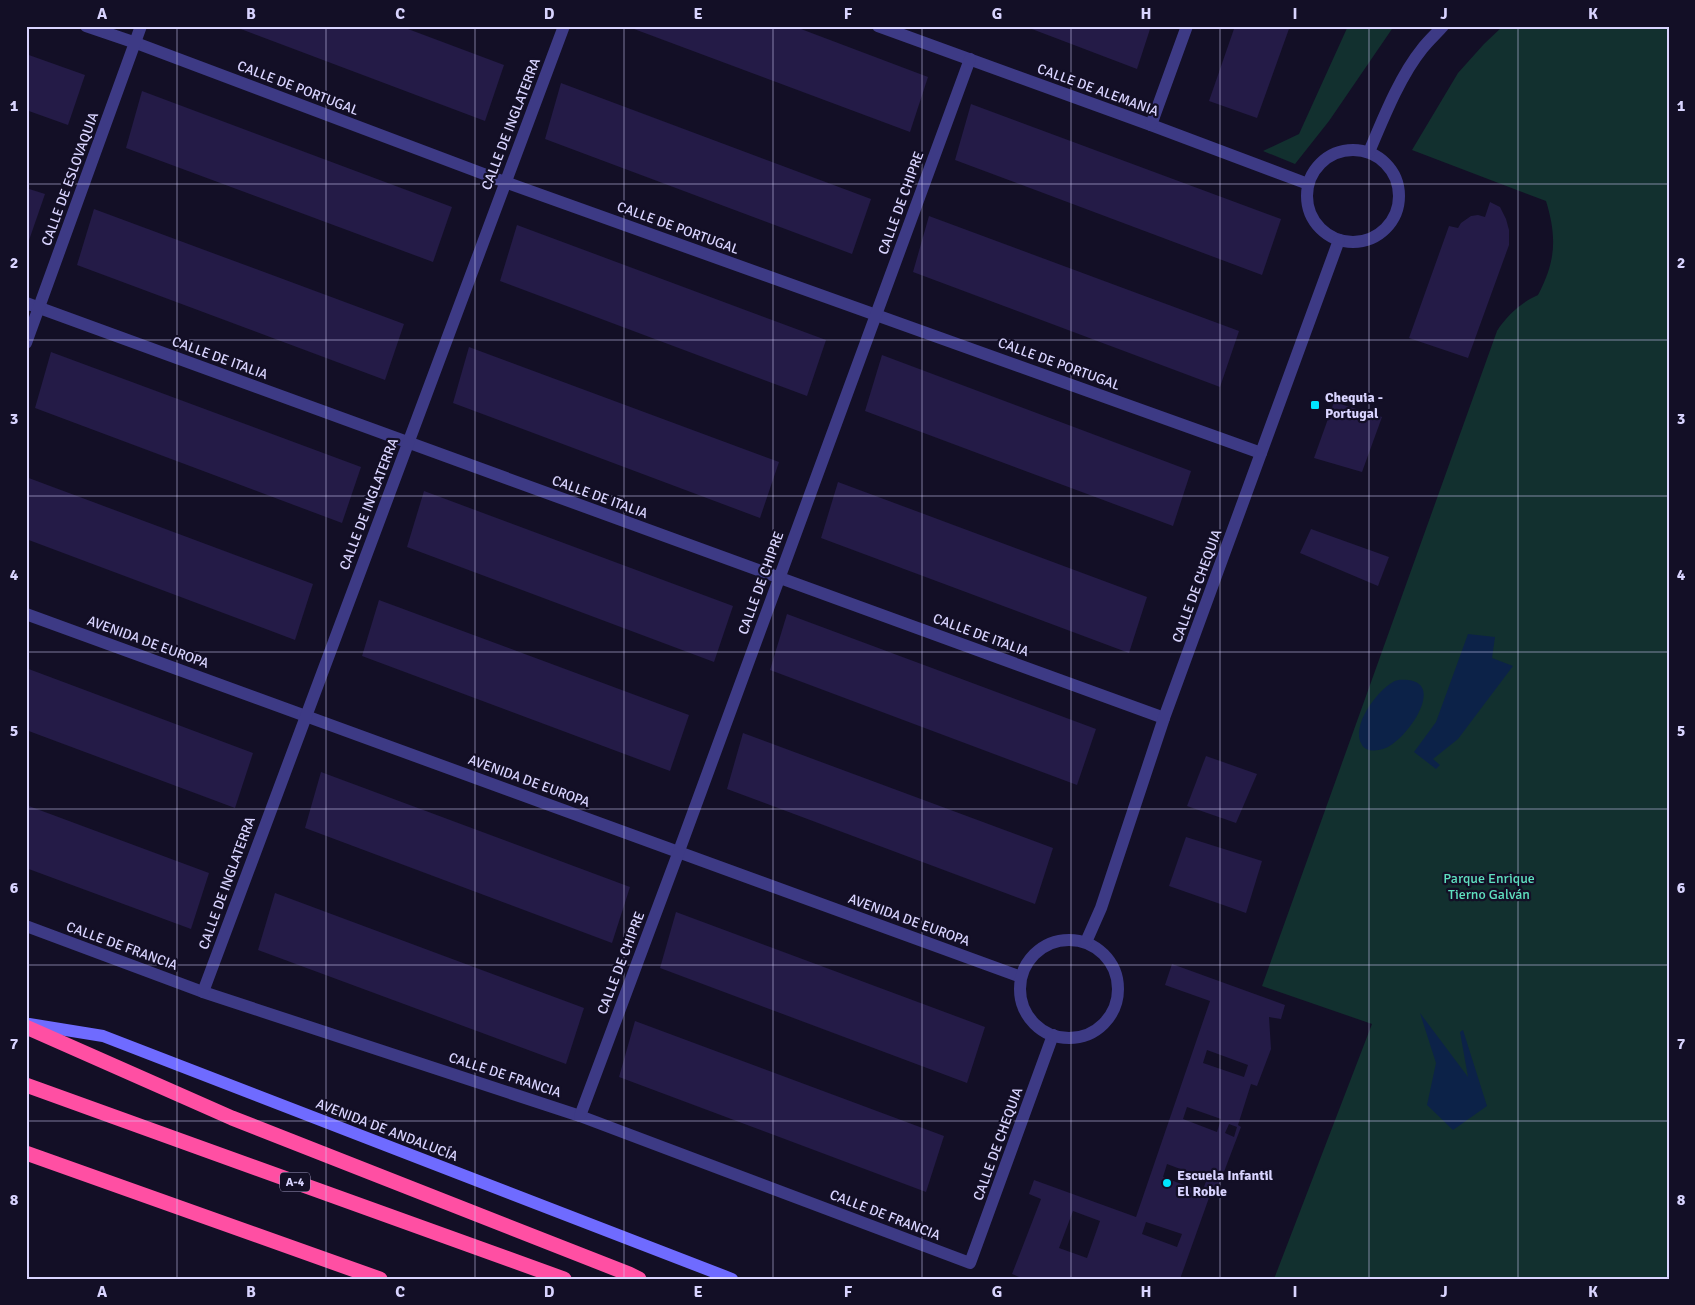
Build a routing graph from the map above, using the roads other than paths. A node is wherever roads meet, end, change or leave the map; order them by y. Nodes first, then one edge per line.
1 (86, 26) edge
2 (141, 26) edge
3 (564, 26) edge
4 (878, 26) edge
5 (1187, 26) edge
6 (1443, 26) edge
7 (136, 43) junction
8 (970, 59) junction
9 (1152, 124) junction
10 (1370, 152) junction
11 (505, 182) junction
12 (1308, 184) junction
13 (1339, 240) junction
14 (26, 303) edge
15 (39, 308) junction
16 (876, 314) junction
17 (26, 343) edge
18 (408, 442) junction
19 (1261, 453) junction
20 (779, 578) junction
21 (26, 614) edge
22 (306, 716) junction
23 (1164, 718) junction
24 (679, 851) junction
25 (26, 926) edge
26 (1086, 942) junction
27 (1020, 977) junction
28 (203, 992) junction
29 (26, 1026) edge
30 (1053, 1036) junction
31 (26, 1085) edge
32 (580, 1116) junction
33 (26, 1153) edge
34 (970, 1263) joint
35 (380, 1279) edge
36 (564, 1279) edge
37 (639, 1279) edge
38 (732, 1279) edge

1 - 7 street, CALLE DE PORTUGAL
2 - 7 street, CALLE DE ESLOVAQUIA
3 - 11 street, CALLE DE INGLATERRA
4 - 8 street, CALLE DE ALEMANIA
5 - 9 street
6 - 10 street
7 - 11 street, CALLE DE PORTUGAL
7 - 15 street, CALLE DE ESLOVAQUIA
8 - 9 street, CALLE DE ALEMANIA
8 - 16 street, CALLE DE CHIPRE
9 - 12 street, CALLE DE ALEMANIA
10 - 12 street
10 - 13 street
11 - 16 street, CALLE DE PORTUGAL
11 - 18 street, CALLE DE INGLATERRA
12 - 13 street
13 - 19 street, CALLE DE CHEQUIA
14 - 15 street, CALLE DE ITALIA
15 - 17 street, CALLE DE ESLOVAQUIA
15 - 18 street, CALLE DE ITALIA
16 - 19 street, CALLE DE PORTUGAL
16 - 20 street, CALLE DE CHIPRE
18 - 20 street, CALLE DE ITALIA
18 - 22 street, CALLE DE INGLATERRA
19 - 23 street, CALLE DE CHEQUIA
20 - 23 street, CALLE DE ITALIA
20 - 24 street, CALLE DE CHIPRE
21 - 22 street, AVENIDA DE EUROPA
22 - 24 street, AVENIDA DE EUROPA
22 - 28 street, CALLE DE INGLATERRA
23 - 26 street, CALLE DE CHEQUIA
24 - 27 street, AVENIDA DE EUROPA
24 - 32 street, CALLE DE CHIPRE
25 - 28 street, CALLE DE FRANCIA
26 - 27 street
26 - 30 street
27 - 30 street
28 - 32 street, CALLE DE FRANCIA
29 - 37 highway
29 - 38 street, AVENIDA DE ANDALUCÍA
30 - 34 street, CALLE DE CHEQUIA
31 - 36 highway, A-4
32 - 34 street, CALLE DE FRANCIA
33 - 35 highway

